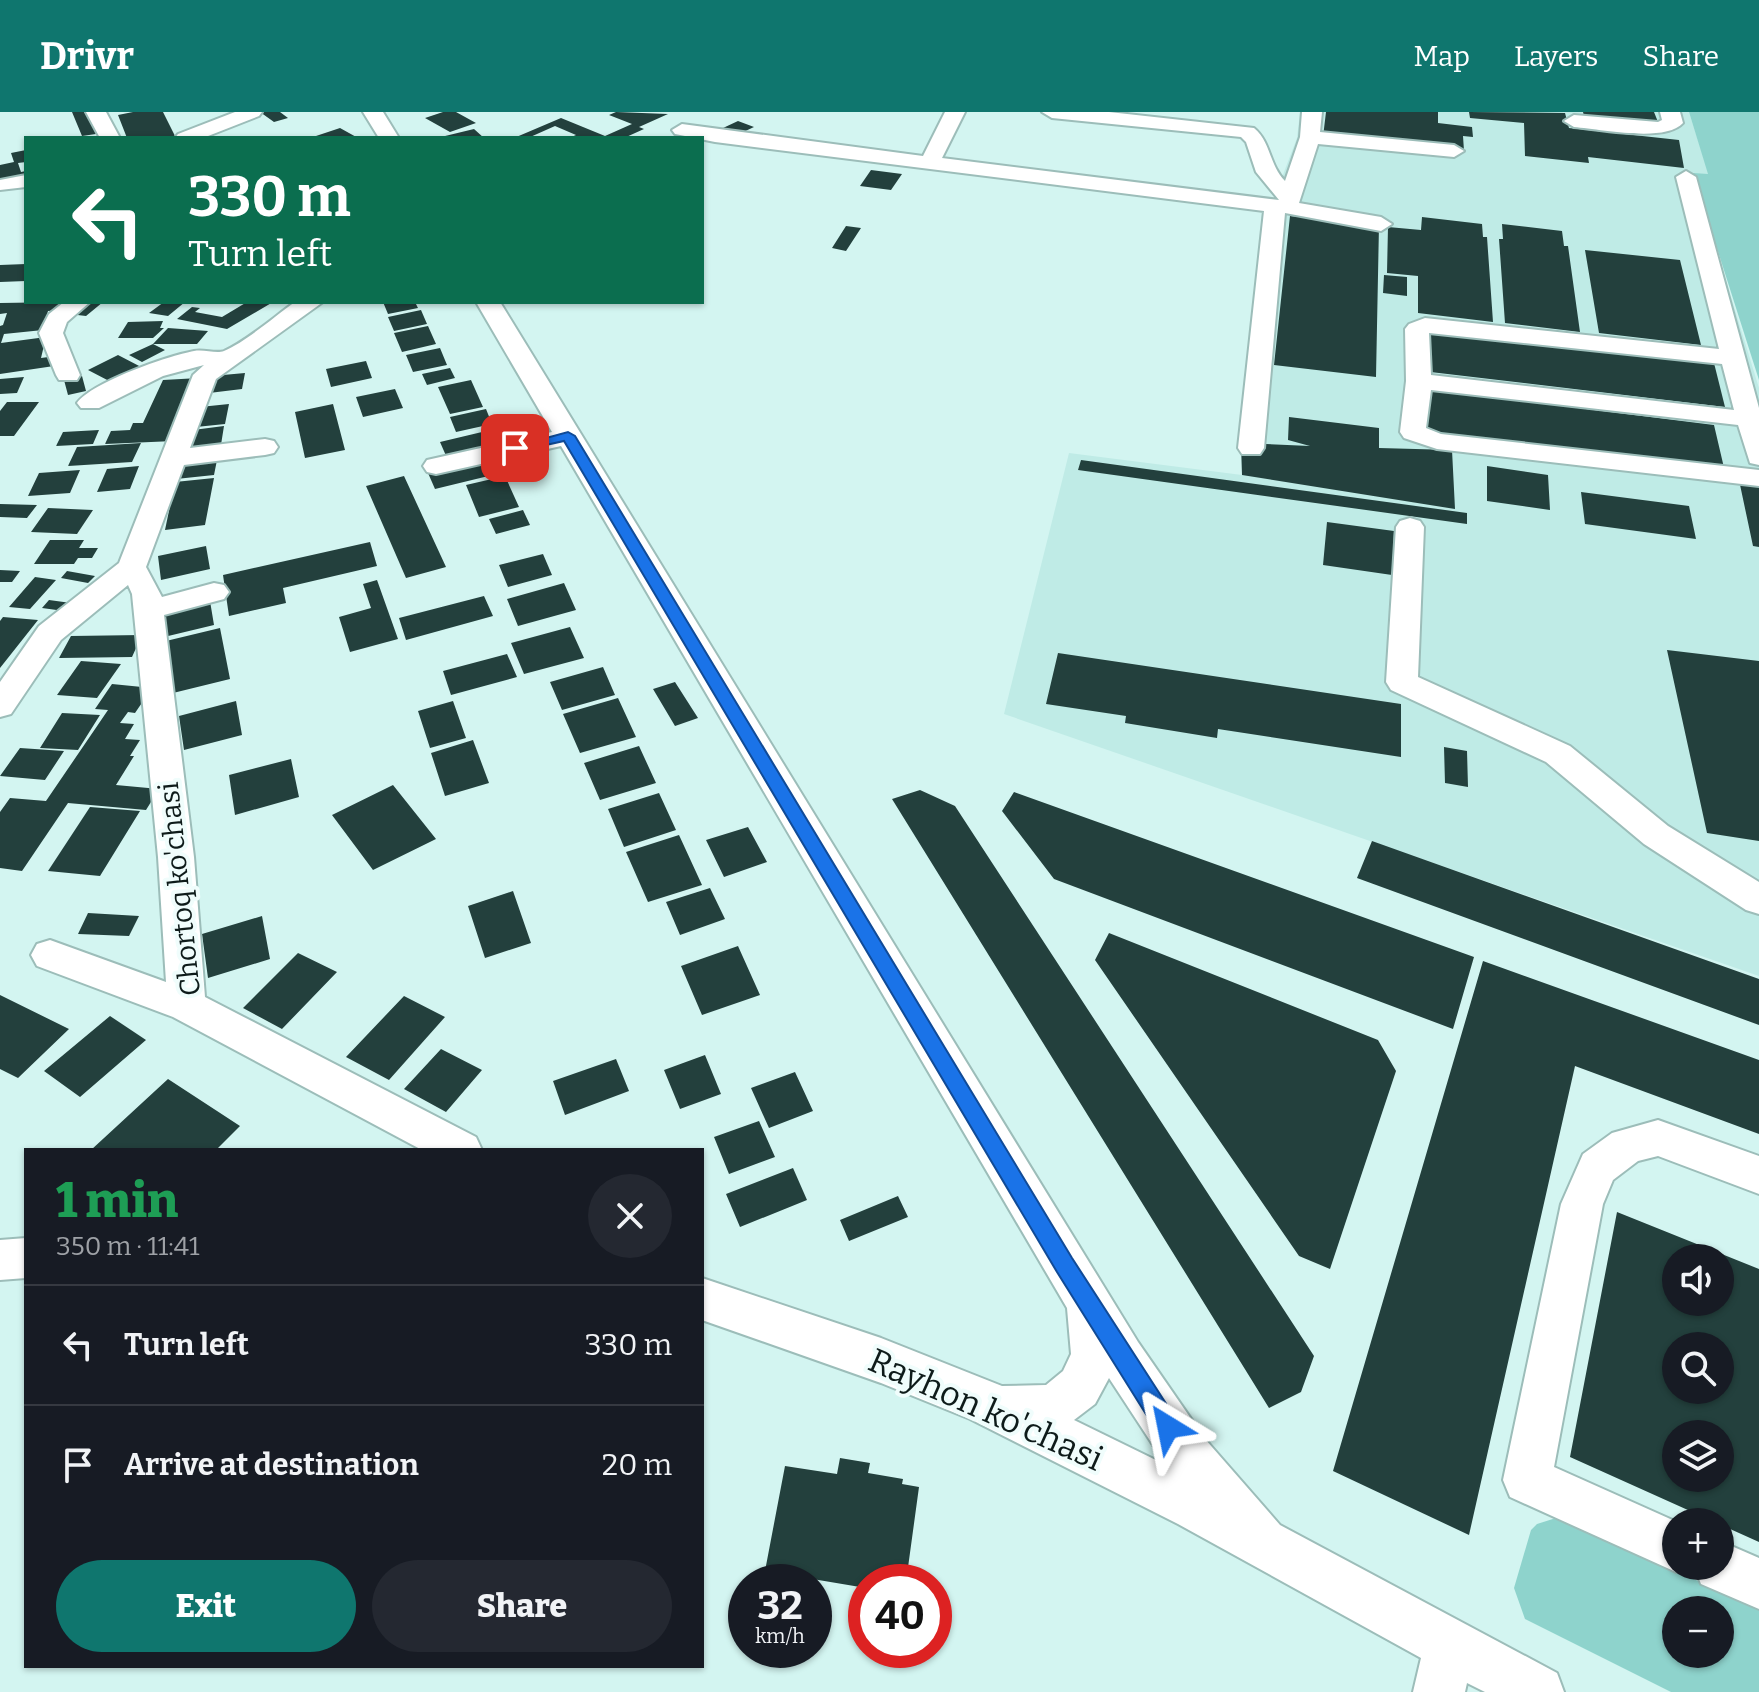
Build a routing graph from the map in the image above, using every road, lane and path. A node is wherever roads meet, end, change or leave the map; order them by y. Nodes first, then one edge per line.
1 (96, 112) edge
2 (252, 112) edge
3 (373, 112) edge
4 (955, 112) edge
5 (1052, 112) edge
6 (1312, 112) edge
7 (1670, 112) edge
8 (1090, 114) edge
9 (706, 118) dead end
10 (1574, 121) dead end
11 (674, 134) edge
12 (109, 136) edge
13 (190, 136) edge
14 (388, 136) edge
15 (704, 137) edge
16 (1310, 137) junction
17 (1454, 151) dead end
18 (929, 163) junction
19 (1686, 177) dead end
20 (1284, 202) junction
21 (1381, 224) dead end
22 (76, 304) edge
23 (308, 304) edge
24 (489, 304) edge
25 (1733, 358) junction
26 (226, 360) junction
27 (68, 375) dead end
28 (1419, 381) junction
29 (90, 403) dead end
30 (1749, 419) junction
31 (568, 436) junction
32 (265, 447) dead end
33 (1251, 448) dead end
34 (1759, 457) edge
35 (173, 458) junction
36 (436, 466) dead end
37 (1759, 478) edge
38 (1410, 527) dead end
39 (132, 567) junction
40 (214, 592) dead end
41 (149, 610) junction
42 (0, 706) edge
43 (1759, 900) edge
44 (50, 955) dead end
45 (187, 1006) junction
46 (457, 1148) edge
47 (1759, 1175) edge
48 (24, 1258) edge
49 (0, 1260) edge
50 (1080, 1290) junction
51 (704, 1300) edge
52 (985, 1402) junction
53 (1261, 1539) junction
54 (1662, 1541) edge
55 (1734, 1573) edge
56 (1759, 1584) edge
57 (1444, 1669) edge
58 (1538, 1692) edge

1 - 12 street
2 - 13 street
3 - 14 street
4 - 18 street
5 - 8 street
6 - 16 street
7 - 10 street
8 - 20 street
9 - 11 street
15 - 18 street
16 - 17 street
16 - 20 street
18 - 20 street
19 - 25 street
20 - 21 street
20 - 33 street
22 - 27 street
23 - 26 street
24 - 31 street
25 - 28 street
25 - 30 street
26 - 29 street
26 - 35 street
28 - 30 street
28 - 37 street
30 - 34 street
31 - 36 street
31 - 50 street
32 - 35 street
35 - 39 street
38 - 43 street
39 - 41 street, Chortoq ko'chasi
39 - 42 street
40 - 41 street
41 - 45 street, Chortoq ko'chasi
44 - 45 street
45 - 46 street, Chortoq ko'chasi
47 - 54 street
48 - 49 street
50 - 52 street
50 - 53 street
51 - 52 street, Rayhon ko'chasi
52 - 53 street, Rayhon ko'chasi
53 - 57 street, Rayhon ko'chasi
55 - 56 street
57 - 58 street, Rayhon ko'chasi

